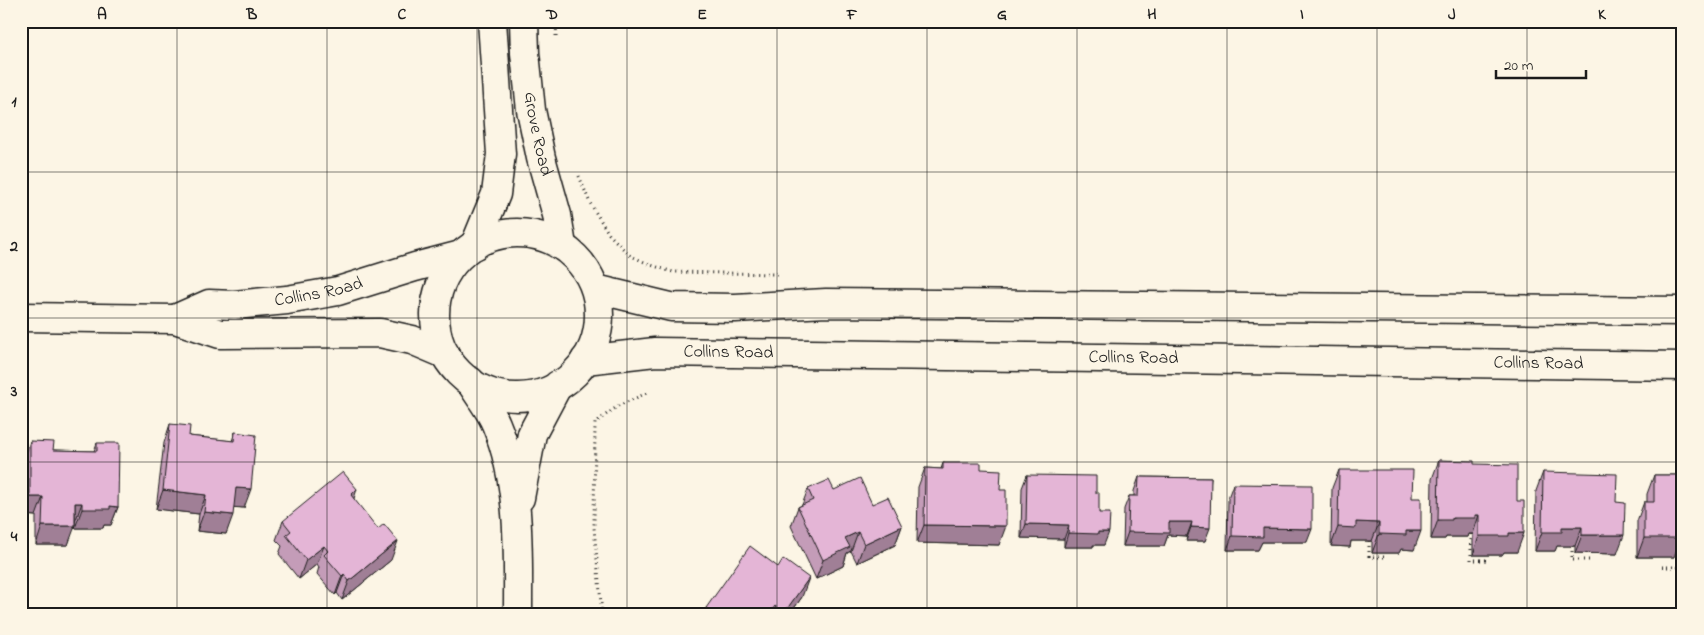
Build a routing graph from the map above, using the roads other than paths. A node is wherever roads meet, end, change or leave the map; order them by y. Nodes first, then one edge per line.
1 (492, 21) edge
2 (524, 21) edge
3 (562, 246) junction
4 (468, 250) junction
5 (596, 290) junction
6 (1683, 311) edge
7 (21, 317) edge
8 (175, 319) junction
9 (445, 354) junction
10 (585, 360) junction
11 (1683, 366) edge
12 (470, 381) junction
13 (558, 385) junction
14 (517, 515) junction
15 (518, 614) edge

1 - 4 street, Grove Road
2 - 3 street, Grove Road
3 - 4 street
3 - 5 street
4 - 8 street, Collins Road
4 - 9 street
5 - 6 street
5 - 10 street
7 - 8 street, Collins Road
8 - 9 street, Collins Road
9 - 12 street
10 - 11 street, Collins Road
10 - 13 street
12 - 13 street
12 - 14 street
13 - 14 street
14 - 15 street

